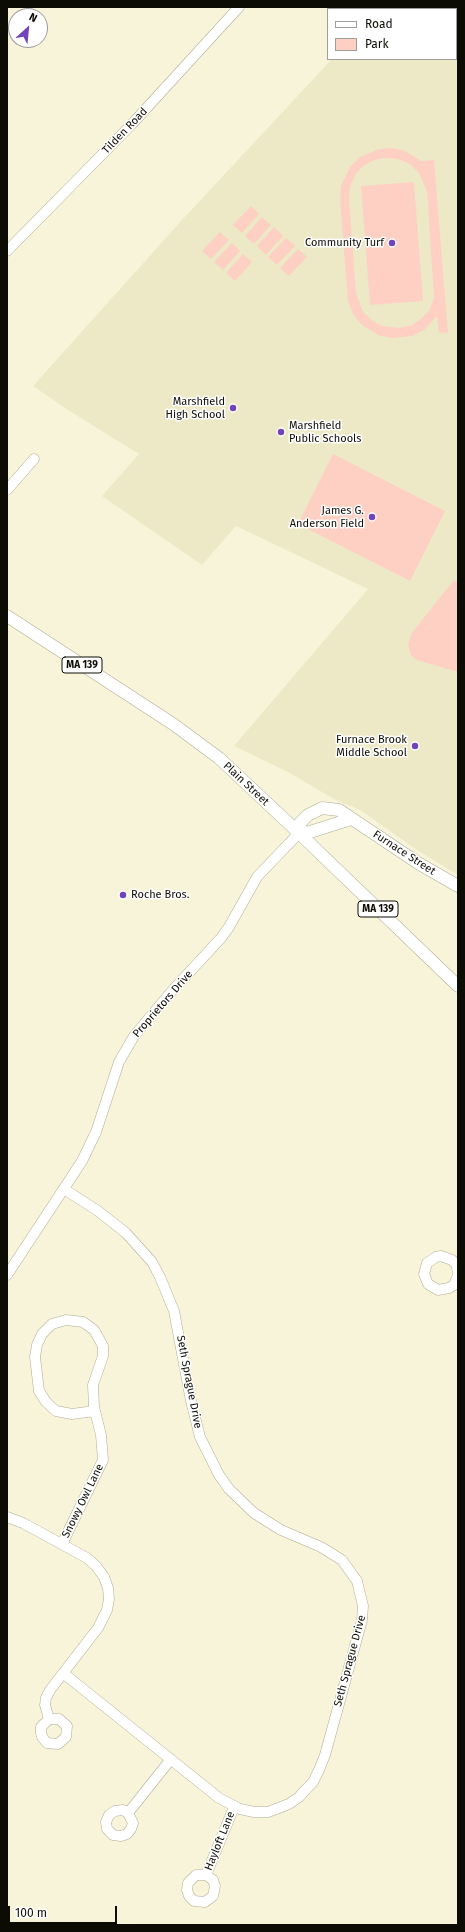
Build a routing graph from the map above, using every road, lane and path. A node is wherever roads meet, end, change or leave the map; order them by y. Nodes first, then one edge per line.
1 (239, 7) edge
2 (7, 251) edge
3 (34, 459) dead end
4 (7, 490) edge
5 (7, 616) edge
6 (351, 819) junction
7 (299, 833) junction
8 (458, 886) edge
9 (458, 986) edge
10 (64, 1189) junction
11 (458, 1270) edge
12 (7, 1275) edge
13 (458, 1276) edge
14 (95, 1411) junction
15 (7, 1517) edge
16 (62, 1544) junction
17 (63, 1673) junction
18 (49, 1719) dead end
19 (171, 1759) junction
20 (234, 1807) junction
21 (128, 1813) dead end
22 (206, 1875) dead end

1 - 2 street, Tilden Road
3 - 4 street
5 - 7 main road, Plain Street / MA 139
6 - 7 main road
6 - 7 main road, Furnace Street
6 - 8 main road, Furnace Street
7 - 9 main road, Plain Street / MA 139
7 - 10 street, Proprietors Drive
10 - 12 street, Proprietors Drive
10 - 20 street, Seth Sprague Drive
11 - 13 street
14 - 14 street, Snowy Owl Lane
14 - 16 street, Snowy Owl Lane
15 - 16 street
16 - 17 street
17 - 18 street
17 - 19 street, Seth Sprague Drive
19 - 20 street, Seth Sprague Drive
19 - 21 street
20 - 22 street, Hayloft Lane

